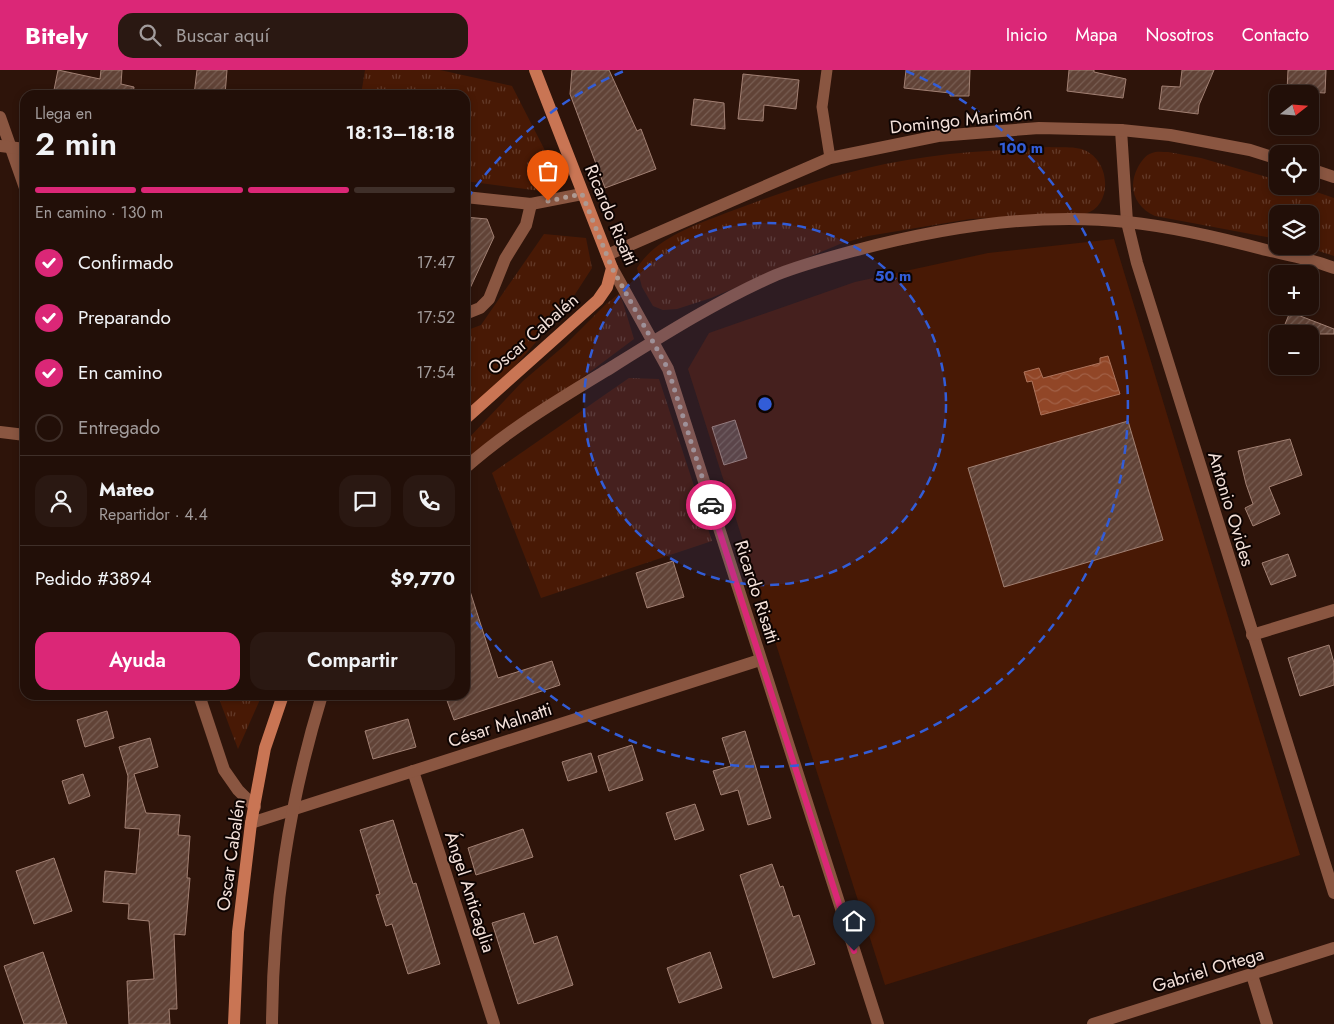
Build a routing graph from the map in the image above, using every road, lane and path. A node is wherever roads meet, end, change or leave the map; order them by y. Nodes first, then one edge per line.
1 (535, 70) edge
2 (827, 70) edge
3 (0, 117) edge
4 (1121, 130) junction
5 (5, 147) edge
6 (20, 148) edge
7 (1269, 156) edge
8 (830, 158) junction
9 (1319, 172) edge
10 (1334, 177) edge
11 (20, 178) edge
12 (582, 194) junction
13 (470, 198) edge
14 (531, 204) junction
15 (1127, 222) junction
16 (607, 256) junction
17 (612, 268) junction
18 (1334, 268) edge
19 (470, 312) edge
20 (653, 341) junction
21 (470, 415) edge
22 (0, 432) edge
23 (20, 434) edge
24 (470, 464) edge
25 (1334, 610) edge
26 (1252, 635) junction
27 (760, 660) junction
28 (201, 700) edge
29 (281, 700) edge
30 (320, 700) edge
31 (413, 771) junction
32 (255, 806) junction
33 (291, 811) junction
34 (251, 823) junction
35 (1334, 893) edge
36 (1334, 948) edge
37 (1252, 974) junction
38 (234, 1024) edge
39 (272, 1024) edge
40 (494, 1024) edge
41 (878, 1024) edge
42 (1093, 1024) edge
43 (1267, 1024) edge

1 - 12 main road, Ricardo Risatti
2 - 8 lane
3 - 5 street
4 - 7 street, Domingo Marimón
4 - 8 street, Domingo Marimón
4 - 15 street, Antonio Ovides
5 - 6 street
5 - 11 street
8 - 16 street, Domingo Marimón
9 - 10 street
12 - 14 street
12 - 16 main road, Ricardo Risatti
13 - 14 street
14 - 19 street
15 - 18 street
15 - 20 street
15 - 26 street, Antonio Ovides
16 - 17 main road, Ricardo Risatti
17 - 20 street, Ricardo Risatti
17 - 21 main road, Oscar Cabalén
20 - 24 street
20 - 27 street, Ricardo Risatti
22 - 23 street
25 - 26 street
26 - 35 street, Antonio Ovides
27 - 31 street, César Malnatti
27 - 41 street, Ricardo Risatti
28 - 32 street
29 - 32 main road, Oscar Cabalén
30 - 33 street
31 - 33 street, César Malnatti
31 - 40 street, Ángel Anticaglia
32 - 34 main road, Oscar Cabalén
33 - 34 street, César Malnatti
33 - 39 street
34 - 38 main road, Oscar Cabalén
36 - 37 street, Gabriel Ortega
37 - 42 street, Gabriel Ortega
37 - 43 street

